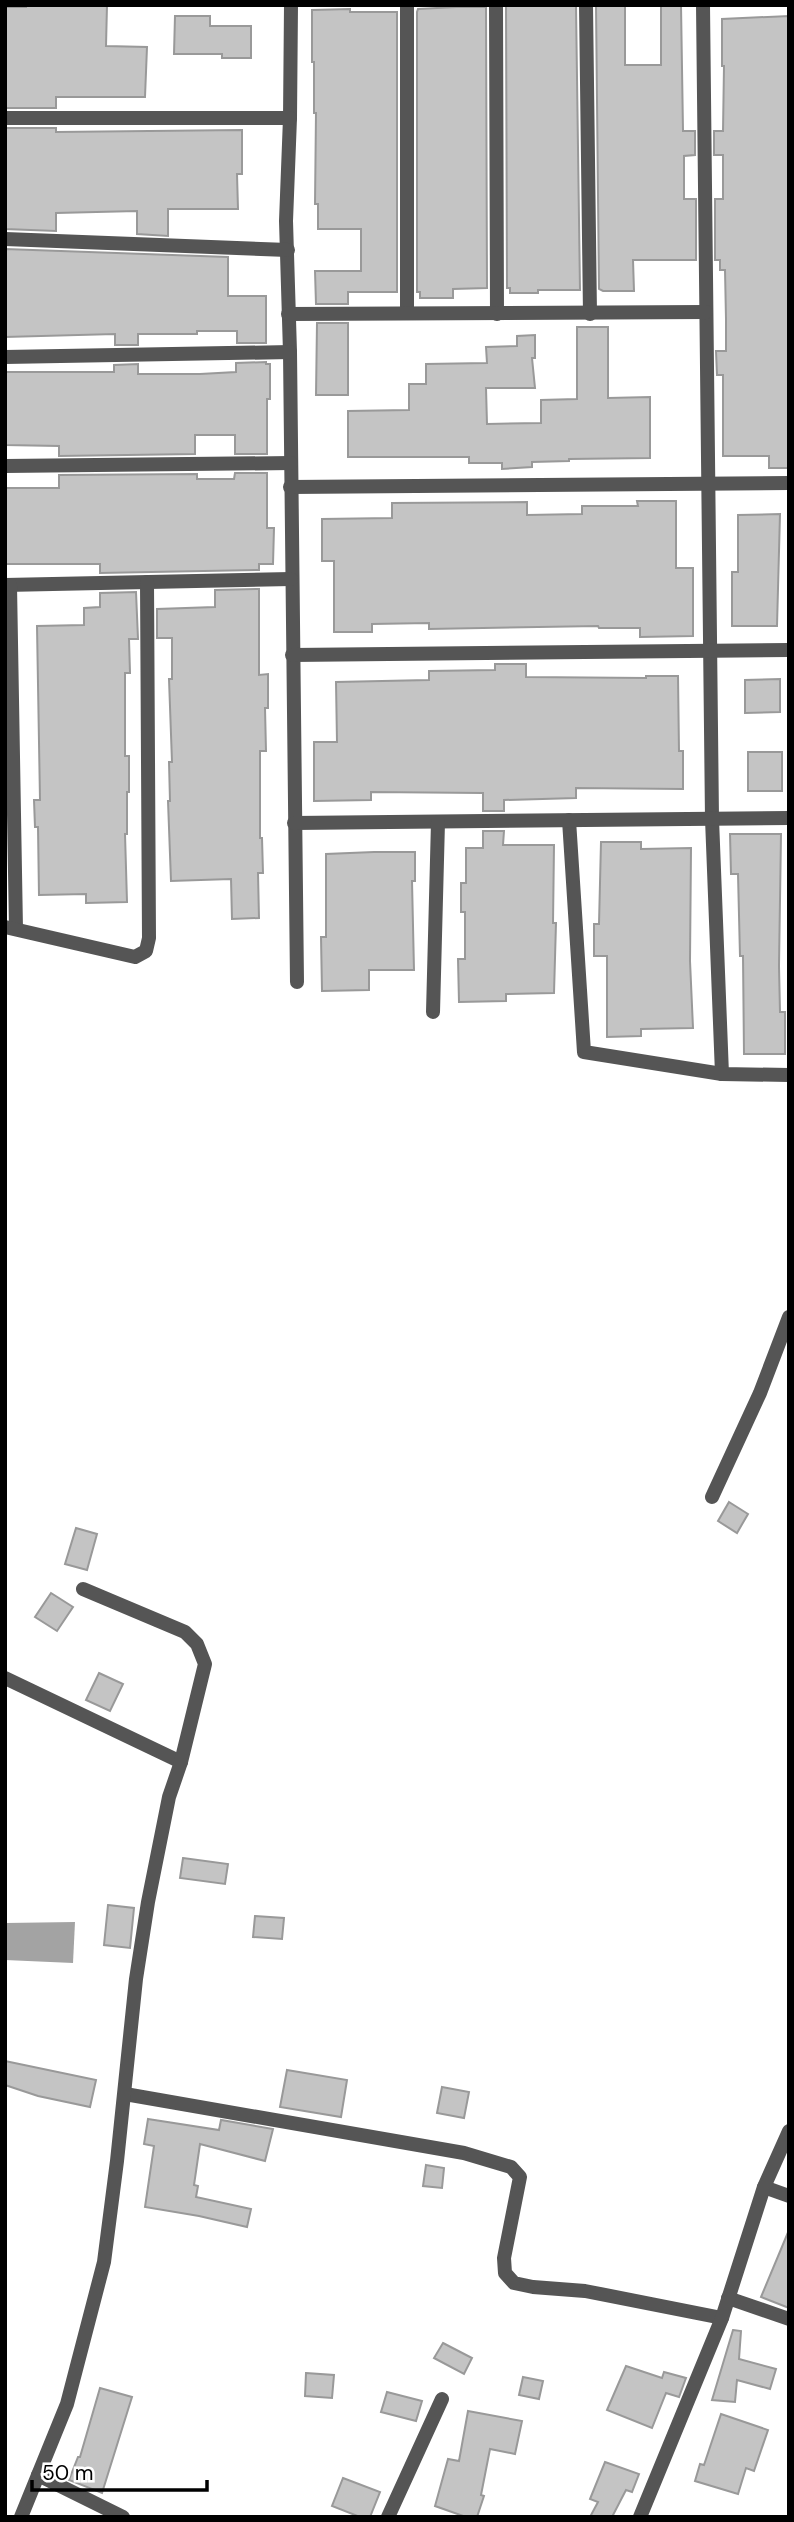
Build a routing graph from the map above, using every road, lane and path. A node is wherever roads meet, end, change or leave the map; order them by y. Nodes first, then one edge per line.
1 (291, 5) edge
2 (407, 5) edge
3 (496, 5) edge
4 (586, 5) edge
5 (703, 5) edge
6 (5, 118) edge
7 (290, 118) junction
8 (5, 239) edge
9 (288, 250) junction
10 (706, 312) junction
11 (407, 313) junction
12 (288, 314) junction
13 (497, 314) junction
14 (590, 314) junction
15 (290, 352) junction
16 (5, 357) edge
17 (291, 463) junction
18 (5, 466) edge
19 (789, 483) edge
20 (707, 484) junction
21 (290, 487) junction
22 (291, 579) junction
23 (147, 582) junction
24 (8, 585) edge
25 (789, 650) edge
26 (711, 651) junction
27 (292, 655) junction
28 (789, 818) edge
29 (712, 819) junction
30 (569, 820) junction
31 (438, 822) junction
32 (294, 823) junction
33 (10, 928) edge
34 (298, 982) dead end
35 (433, 1012) dead end
36 (722, 1074) junction
37 (789, 1075) edge
38 (789, 1317) edge
39 (712, 1497) dead end
40 (83, 1589) dead end
41 (5, 1678) edge
42 (181, 1762) junction
43 (124, 2094) junction
44 (789, 2131) edge
45 (764, 2188) junction
46 (789, 2196) edge
47 (728, 2298) junction
48 (722, 2318) junction
49 (789, 2319) edge
50 (442, 2399) dead end
51 (38, 2475) junction
52 (22, 2517) edge
53 (123, 2517) edge
54 (388, 2517) edge
55 (640, 2517) edge

1 - 7 street
2 - 11 street
3 - 13 street
4 - 14 street
5 - 10 street
6 - 7 street
7 - 9 street
8 - 9 street
9 - 12 street
10 - 14 street
10 - 20 street
11 - 12 street
11 - 13 street
12 - 15 street
13 - 14 street
15 - 16 street
15 - 17 street
17 - 18 street
17 - 21 street
19 - 20 street
20 - 21 street
20 - 26 street
21 - 22 street
22 - 23 street
22 - 27 street
23 - 24 street
23 - 33 street
24 - 33 street
25 - 26 street
26 - 27 street
26 - 29 street
27 - 32 street
28 - 29 street
29 - 30 street
29 - 36 street
30 - 31 street
30 - 36 street
31 - 32 street
31 - 35 street
32 - 34 street
36 - 37 street
38 - 39 street
40 - 42 street
41 - 42 street
42 - 43 street
43 - 48 street
43 - 51 street
44 - 45 street
45 - 46 street
45 - 47 street
47 - 48 street
47 - 49 street
48 - 55 street
50 - 54 street
51 - 52 street
51 - 53 street

